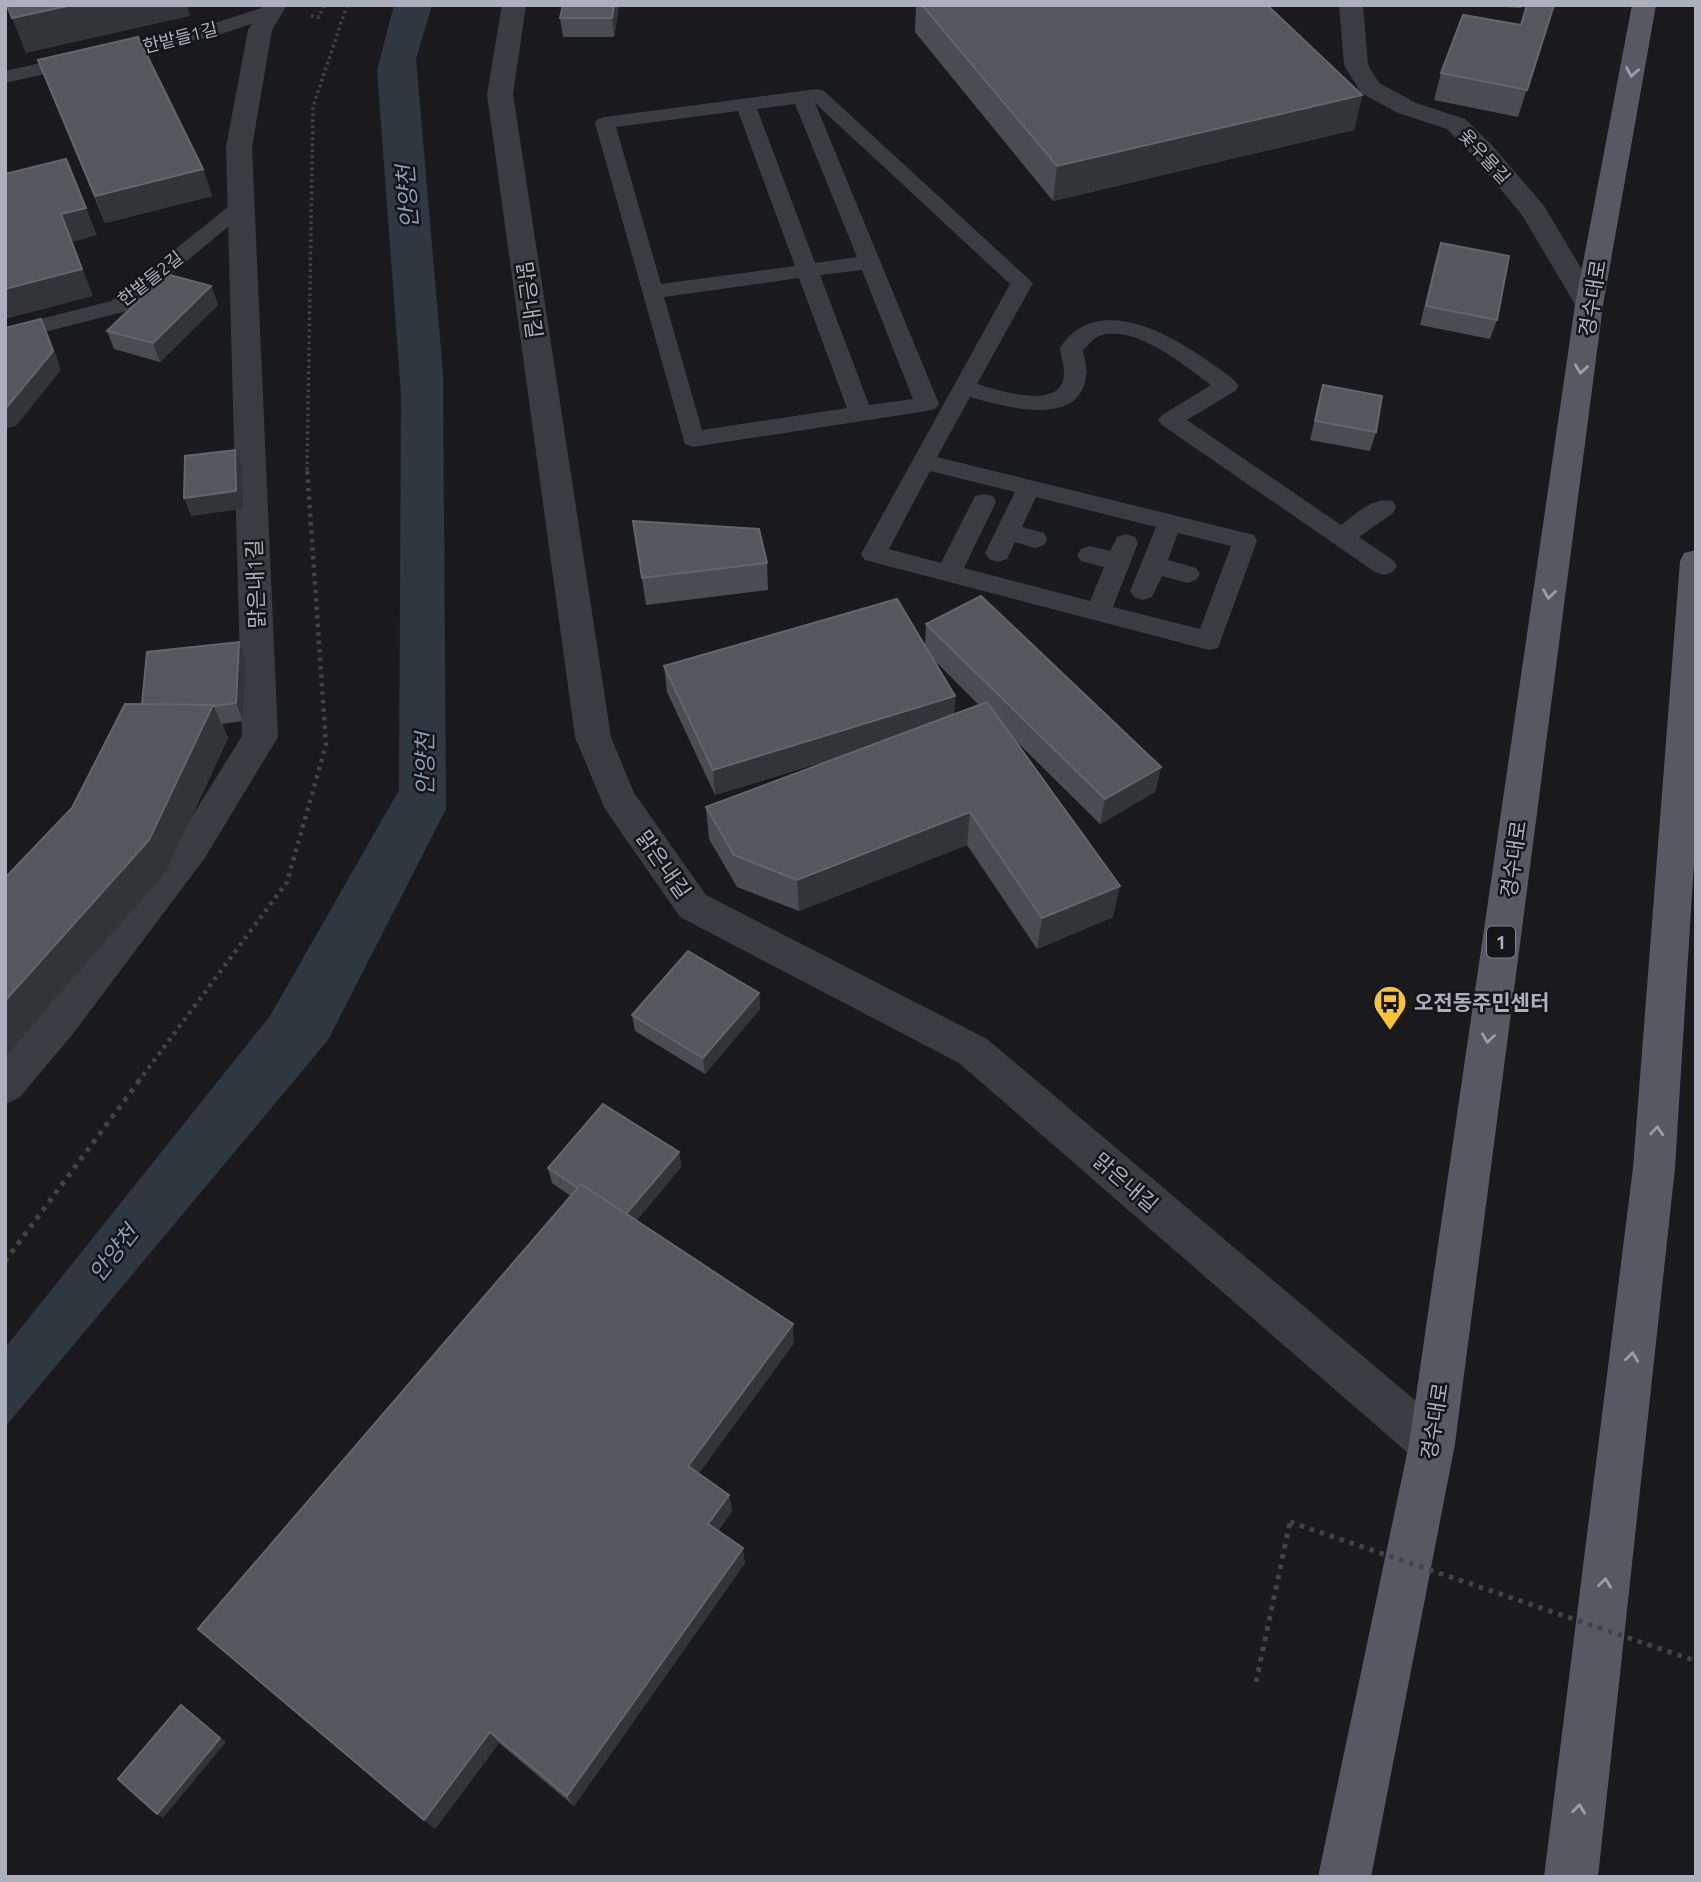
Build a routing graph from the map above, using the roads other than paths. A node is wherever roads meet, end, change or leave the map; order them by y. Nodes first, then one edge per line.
1 (514, 5) edge
2 (1350, 5) edge
3 (1644, 5) edge
4 (273, 8) edge
5 (5, 77) edge
6 (803, 99) junction
7 (746, 106) junction
8 (241, 206) junction
9 (870, 262) junction
10 (807, 271) junction
11 (652, 292) junction
12 (1589, 305) junction
13 (5, 335) edge
14 (964, 388) junction
15 (861, 414) junction
16 (923, 461) junction
17 (1029, 487) junction
18 (1384, 507) dead end
19 (947, 515) dead end
20 (1171, 522) junction
21 (1340, 538) junction
22 (1035, 539) dead end
23 (1090, 555) dead end
24 (1696, 561) edge
25 (1153, 565) junction
26 (1384, 566) dead end
27 (948, 573) junction
28 (1187, 574) dead end
29 (1143, 591) dead end
30 (1098, 612) junction
31 (5, 1086) edge
32 (1432, 1444) junction
33 (1344, 1877) edge
34 (1571, 1877) edge

1 - 32 street, 맑은내길
2 - 12 street, 옻우물길
3 -> 12 main road, 경수대로 / 1
4 - 5 lane, 한밭들1길
4 - 8 street, 맑은내1길
6 - 7 lane
6 - 9 lane
6 - 14 lane
7 - 10 lane
7 - 11 lane
8 - 13 lane, 한밭들2길
8 - 31 street, 맑은내1길
9 - 10 lane
9 - 15 lane
10 - 11 lane
10 - 15 lane
11 - 15 lane
12 -> 32 main road, 경수대로 / 1
14 - 16 lane
14 - 21 lane
16 - 17 lane
16 - 27 lane
17 - 20 lane
17 - 22 lane
18 - 21 lane
19 - 27 lane
20 - 25 lane
20 - 30 lane
21 - 26 lane
23 - 30 lane
34 -> 24 main road
25 - 28 lane
25 - 29 lane
27 - 30 lane
32 - 33 main road, 경수대로 / 1

